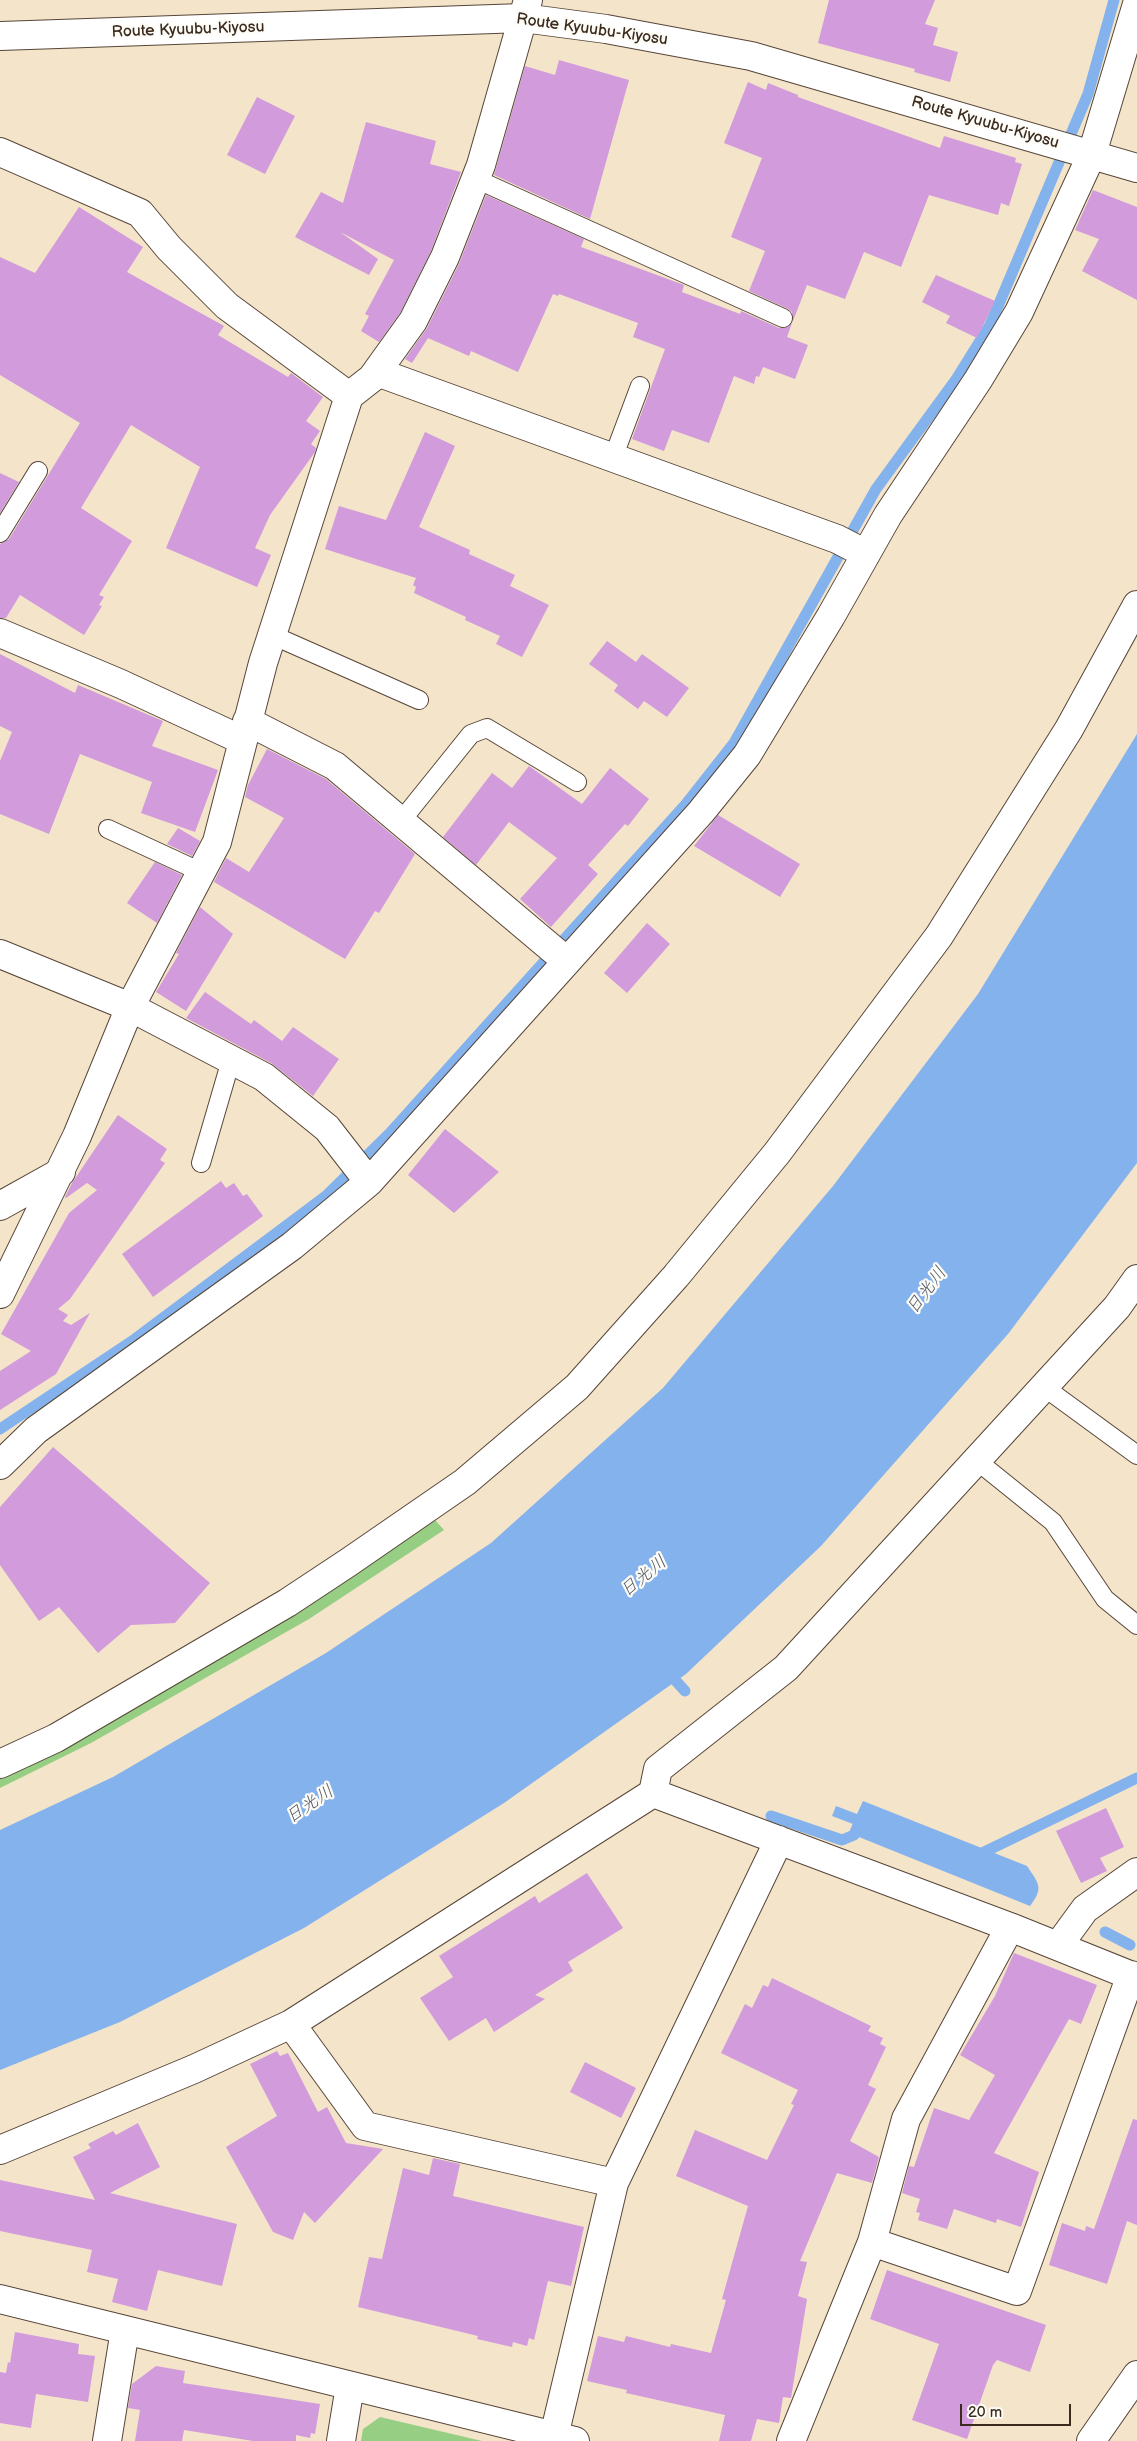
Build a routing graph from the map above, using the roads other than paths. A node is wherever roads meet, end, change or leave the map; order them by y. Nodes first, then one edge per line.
1 (1137, 4) edge
2 (525, 9) edge
3 (0, 36) edge
4 (0, 152) edge
5 (1088, 153) junction
6 (1137, 168) edge
7 (476, 179) junction
8 (783, 318) dead end
9 (377, 372) junction
10 (640, 386) dead end
11 (349, 396) junction
12 (613, 458) junction
13 (38, 471) dead end
14 (0, 533) edge
15 (853, 547) junction
16 (1137, 605) edge
17 (0, 633) edge
18 (272, 635) junction
19 (419, 700) dead end
20 (245, 730) junction
21 (577, 782) dead end
22 (400, 821) junction
23 (108, 829) dead end
24 (201, 872) junction
25 (0, 954) edge
26 (563, 958) dead end
27 (130, 1007) junction
28 (232, 1060) junction
29 (201, 1163) dead end
30 (60, 1172) junction
31 (367, 1178) junction
32 (0, 1206) edge
33 (1137, 1279) edge
34 (0, 1294) edge
35 (1044, 1387) junction
36 (1137, 1455) edge
37 (976, 1460) junction
38 (0, 1465) edge
39 (1137, 1625) edge
40 (0, 1764) edge
41 (653, 1793) junction
42 (779, 1840) junction
43 (1137, 1872) edge
44 (1010, 1927) junction
45 (1058, 1946) junction
46 (1134, 1976) edge
47 (291, 2024) junction
48 (0, 2150) edge
49 (614, 2183) junction
50 (872, 2242) junction
51 (0, 2299) edge
52 (125, 2330) junction
53 (1137, 2375) edge
54 (350, 2386) junction
55 (565, 2438) edge
56 (106, 2441) edge
57 (341, 2441) edge
58 (791, 2441) edge
59 (1091, 2441) edge

1 - 5 street
2 - 3 street, Route Kyuubu-Kiyosu
2 - 5 street, Route Kyuubu-Kiyosu
2 - 7 street
4 - 11 street
5 - 6 street, Route Kyuubu-Kiyosu
5 - 15 street
7 - 8 lane
7 - 9 street
9 - 11 street
9 - 12 street
10 - 12 lane
11 - 18 street
12 - 15 street
13 - 14 lane
15 - 31 street
16 - 40 street
17 - 20 street
18 - 19 lane
18 - 20 street
20 - 22 street
20 - 24 street
21 - 22 lane
22 - 26 street
23 - 24 lane
24 - 27 street
25 - 27 street
27 - 28 street
27 - 30 street
28 - 29 lane
28 - 31 street
30 - 32 street
30 - 34 street
31 - 38 street
33 - 35 street
35 - 36 lane
35 - 37 street
37 - 39 lane
37 - 41 street
41 - 42 street
41 - 47 street
42 - 44 street
42 - 49 street
43 - 45 street
44 - 45 street
44 - 50 street
45 - 46 street
46 - 50 street
47 - 48 street
47 - 49 street
49 - 55 street
50 - 58 street
51 - 52 street
52 - 54 street
52 - 56 street
53 - 59 street
54 - 55 street
54 - 57 street

